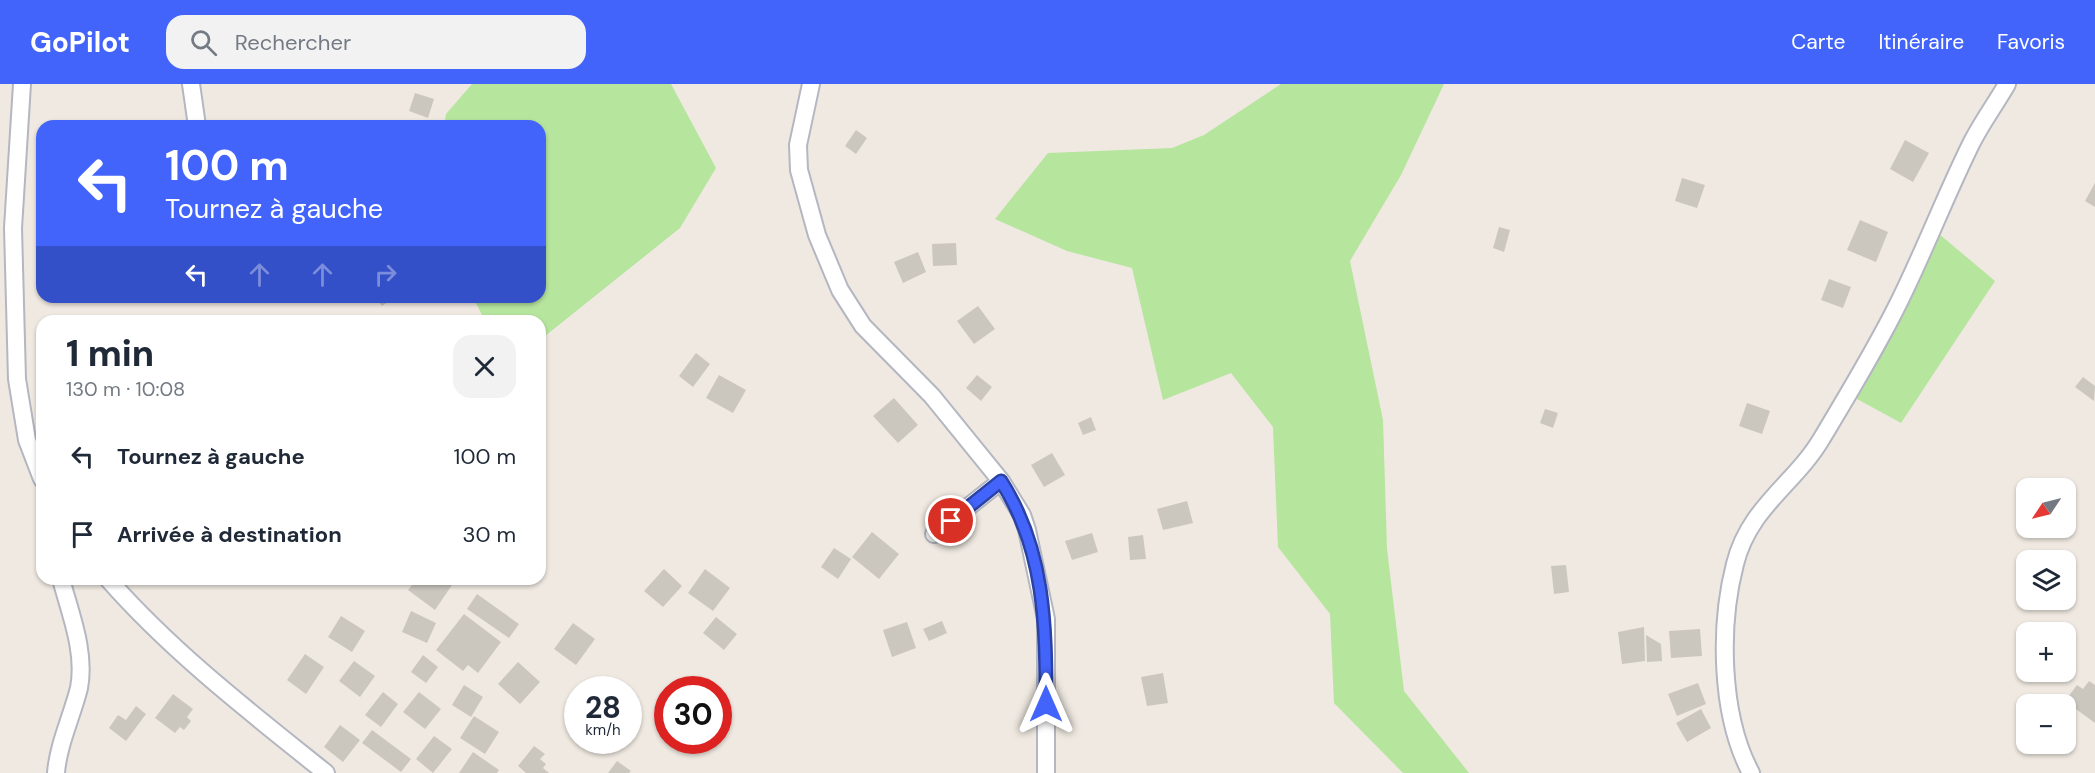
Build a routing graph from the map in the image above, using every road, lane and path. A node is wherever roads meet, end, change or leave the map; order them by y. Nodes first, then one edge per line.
1 (22, 84) edge
2 (191, 84) edge
3 (811, 84) edge
4 (2007, 84) edge
5 (196, 120) edge
6 (36, 463) edge
7 (1001, 481) junction
8 (934, 534) dead end
9 (63, 585) edge
10 (114, 585) edge
11 (56, 773) edge
12 (326, 773) edge
13 (1046, 773) edge
14 (1751, 773) edge

1 - 6 street
2 - 5 street
3 - 7 street
4 - 14 street
7 - 8 street
7 - 13 street
9 - 11 street
10 - 12 street

